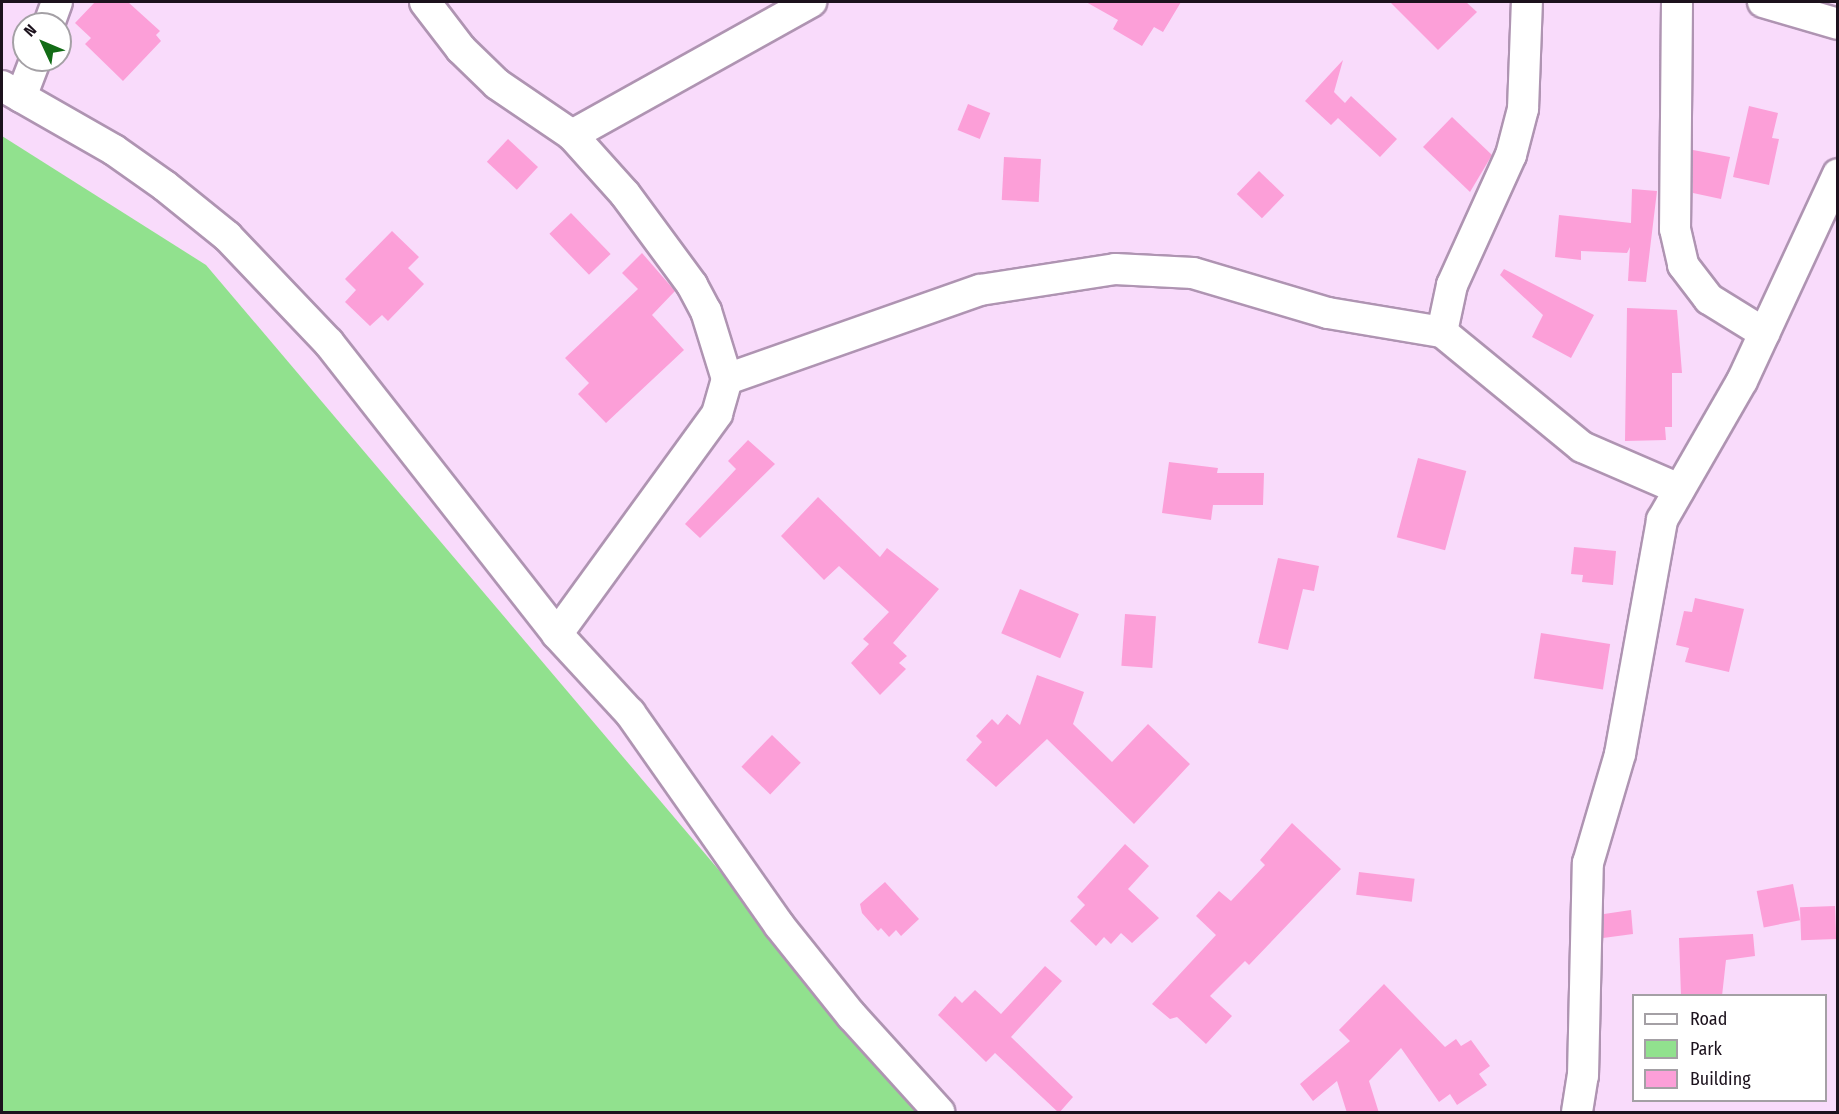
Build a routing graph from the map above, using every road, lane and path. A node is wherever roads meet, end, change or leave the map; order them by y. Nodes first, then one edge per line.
1 (425, 2) edge
2 (811, 2) edge
3 (1527, 2) edge
4 (1677, 2) edge
5 (1763, 2) edge
6 (1838, 24) edge
7 (26, 72) edge
8 (11, 92) edge
9 (572, 135) junction
10 (1838, 174) edge
11 (1442, 333) junction
12 (1764, 333) junction
13 (727, 379) junction
14 (1679, 489) junction
15 (557, 634) junction
16 (939, 1113) edge
17 (1577, 1113) edge

1 - 9 street
2 - 9 street
3 - 11 street
4 - 12 street
5 - 6 street
7 - 8 street
8 - 15 street
9 - 13 street
10 - 12 street
11 - 13 street
11 - 14 street
12 - 14 street
13 - 15 street
14 - 17 street
15 - 16 street

